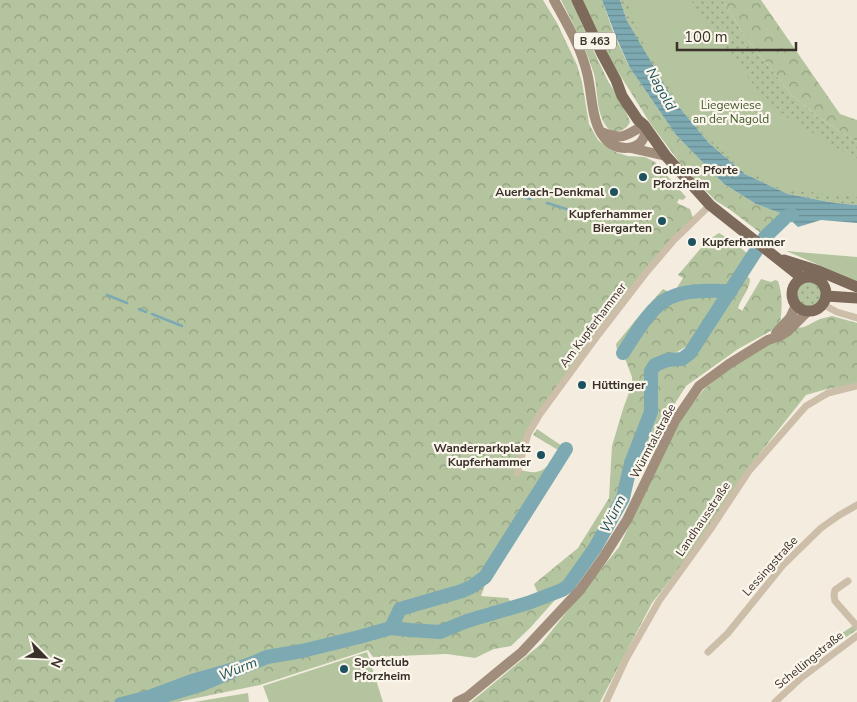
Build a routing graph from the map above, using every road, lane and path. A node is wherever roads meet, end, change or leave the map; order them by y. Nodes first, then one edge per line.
1 (554, 0) edge
2 (577, 0) edge
3 (644, 126) junction
4 (601, 132) junction
5 (630, 148) junction
6 (666, 156) junction
7 (710, 204) junction
8 (775, 256) junction
9 (798, 281) junction
10 (857, 288) edge
11 (825, 297) junction
12 (857, 298) edge
13 (796, 305) junction
14 (808, 311) junction
15 (857, 318) edge
16 (768, 340) junction
17 (857, 386) edge
18 (517, 472) dead end
19 (857, 505) edge
20 (848, 581) dead end
21 (857, 626) edge
22 (857, 636) edge
23 (708, 652) dead end
24 (456, 702) edge
25 (606, 702) edge
26 (775, 702) edge

1 - 4 main road
2 - 3 main road, B 463
3 - 4 main road
3 - 5 main road
3 - 6 main road, B 463
4 - 5 main road
5 - 6 main road
6 - 7 main road, B 463
7 - 8 main road, B 463
7 - 18 street, Am Kupferhammer
8 - 9 main road
8 - 10 main road, B 463
9 - 11 main road
9 - 13 main road
10 - 11 main road
11 - 12 main road
11 - 14 main road
11 - 15 street
13 - 14 main road
13 - 16 main road, Würmtalstraße
14 - 16 main road, Würmtalstraße
16 - 24 main road, Würmtalstraße
17 - 25 street, Landhausstraße
19 - 23 street, Lessingstraße
20 - 21 street, Schellingstraße
22 - 26 street, Schellingstraße

